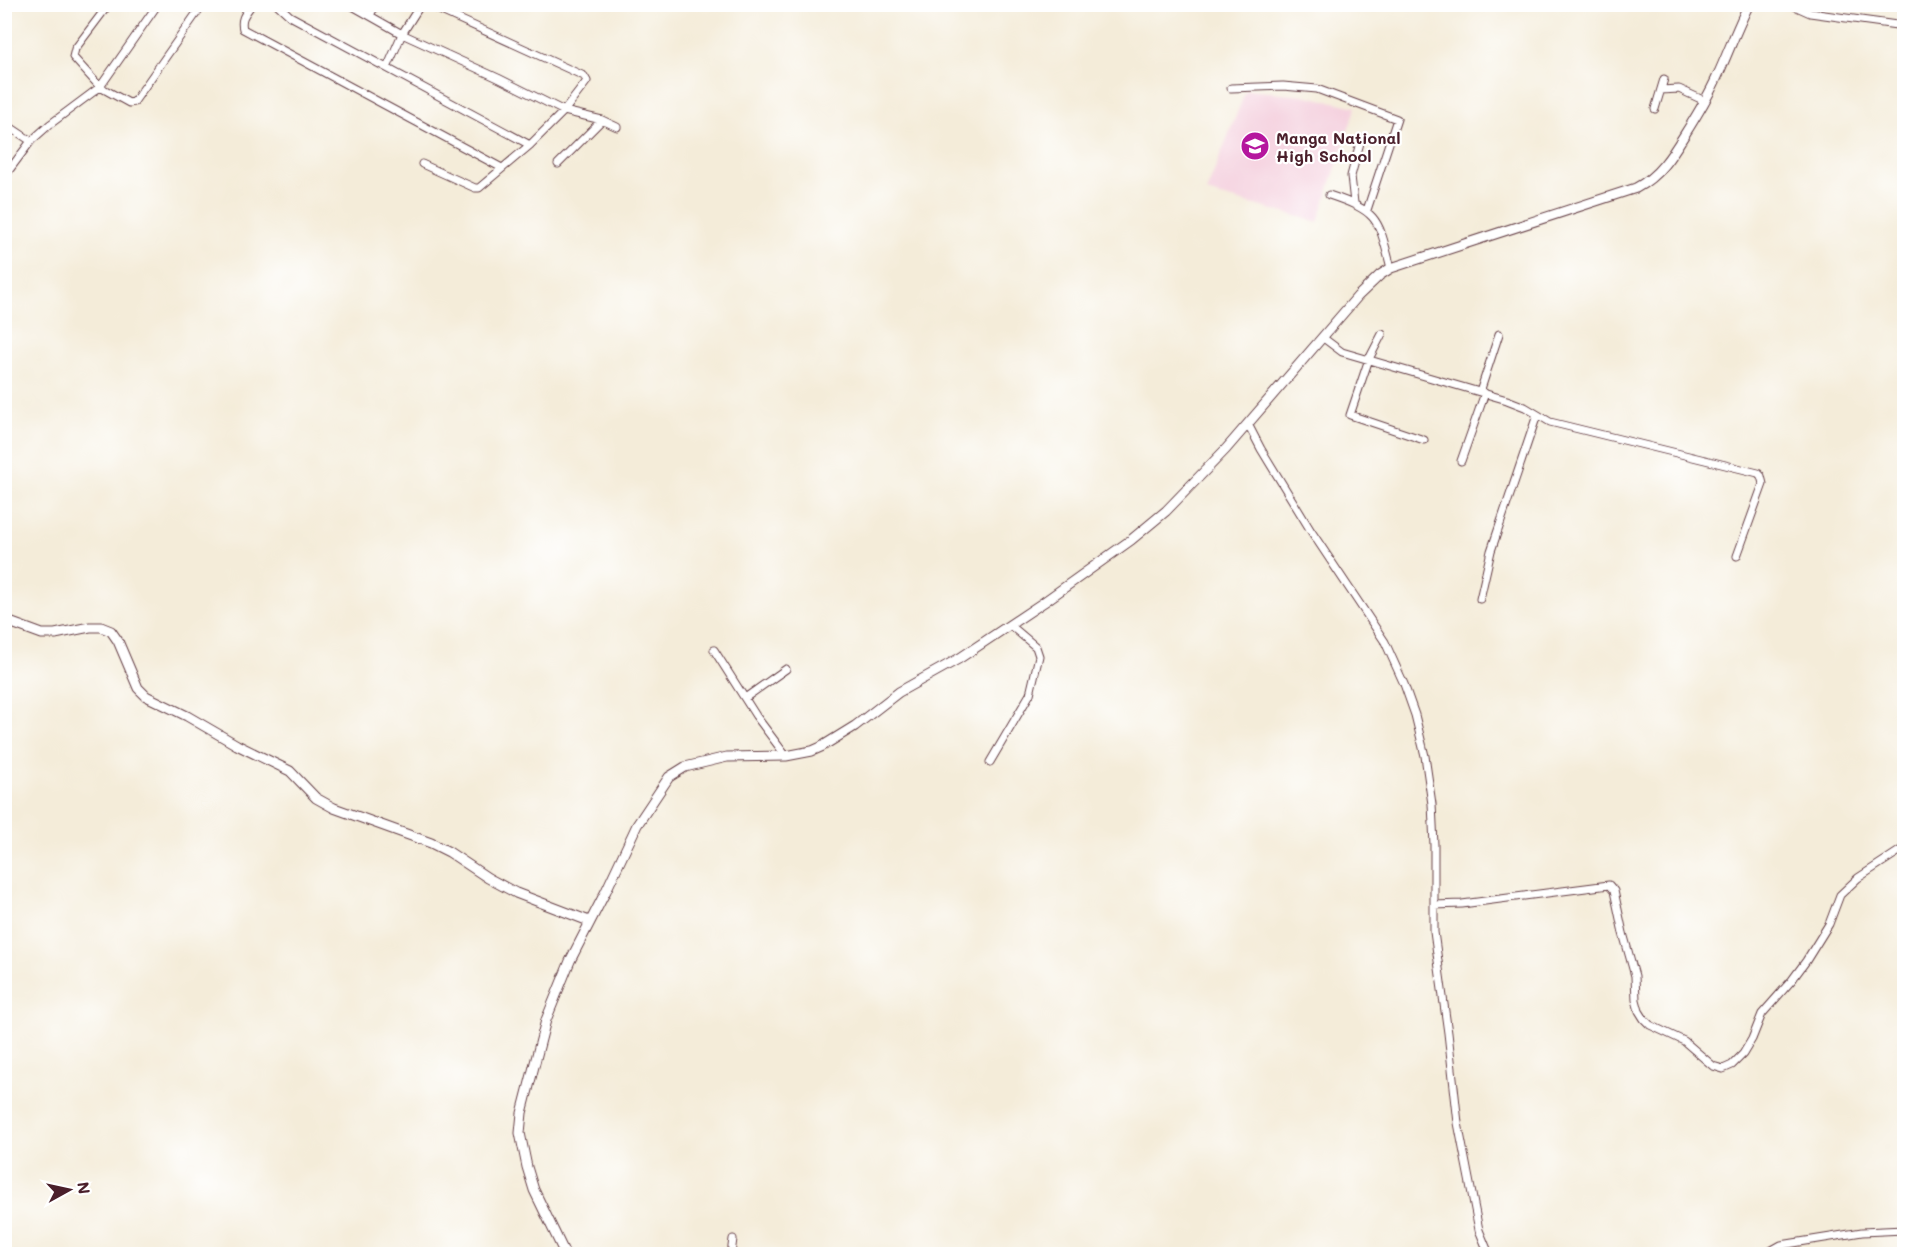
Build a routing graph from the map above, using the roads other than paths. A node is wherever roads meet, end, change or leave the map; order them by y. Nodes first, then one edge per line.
1 (109, 4) edge
2 (158, 4) edge
3 (203, 4) edge
4 (252, 4) edge
5 (277, 4) edge
6 (349, 4) edge
7 (376, 4) edge
8 (421, 4) edge
9 (426, 4) edge
10 (1749, 4) edge
11 (1790, 4) edge
12 (370, 15) junction
13 (1905, 26) edge
14 (402, 34) junction
15 (387, 68) junction
16 (1664, 79) dead end
17 (100, 87) junction
18 (1231, 88) dead end
19 (1661, 90) junction
20 (1705, 101) junction
21 (1655, 109) dead end
22 (564, 111) junction
23 (602, 120) junction
24 (4, 123) edge
25 (617, 127) dead end
26 (1361, 139) dead end
27 (31, 141) junction
28 (530, 145) junction
29 (422, 164) dead end
30 (558, 164) dead end
31 (502, 168) junction
32 (4, 177) edge
33 (1329, 195) dead end
34 (1354, 203) junction
35 (1367, 210) junction
36 (1391, 268) junction
37 (1382, 334) dead end
38 (1499, 334) dead end
39 (1322, 337) junction
40 (1369, 359) junction
41 (1483, 393) junction
42 (1537, 415) junction
43 (1248, 424) junction
44 (1424, 440) dead end
45 (1461, 462) dead end
46 (1737, 556) dead end
47 (1480, 599) dead end
48 (4, 620) edge
49 (1010, 625) junction
50 (714, 650) dead end
51 (786, 669) dead end
52 (745, 698) junction
53 (786, 756) junction
54 (990, 762) dead end
55 (1905, 848) edge
56 (1434, 905) junction
57 (590, 921) junction
58 (1905, 1230) edge
59 (732, 1239) dead end
60 (565, 1254) edge
61 (731, 1254) edge
62 (1489, 1254) edge
63 (1766, 1254) edge

1 - 17 street
2 - 17 street
3 - 17 street
4 - 31 street
5 - 15 street
6 - 12 street
7 - 12 street
8 - 14 street
9 - 22 street
10 - 20 street
11 - 13 street
12 - 14 street
14 - 15 street
14 - 22 street
15 - 28 street
16 - 19 street
17 - 27 street
18 - 35 street
19 - 20 street
19 - 21 street
20 - 36 street
22 - 23 street
22 - 28 street
23 - 25 street
23 - 30 street
24 - 27 street
26 - 34 street
27 - 32 street
28 - 31 street
29 - 31 street
33 - 34 street
34 - 35 street
35 - 36 street
36 - 39 street
37 - 40 street
38 - 41 street
39 - 40 street
39 - 43 street
40 - 41 street
40 - 44 street
41 - 42 street
41 - 45 street
42 - 46 street
42 - 47 street
43 - 49 street
43 - 56 street
48 - 57 street
49 - 53 street
49 - 54 street
50 - 52 street
51 - 52 street
52 - 53 street
53 - 57 street
55 - 56 street
56 - 62 street
57 - 60 street
58 - 63 street
59 - 61 street

